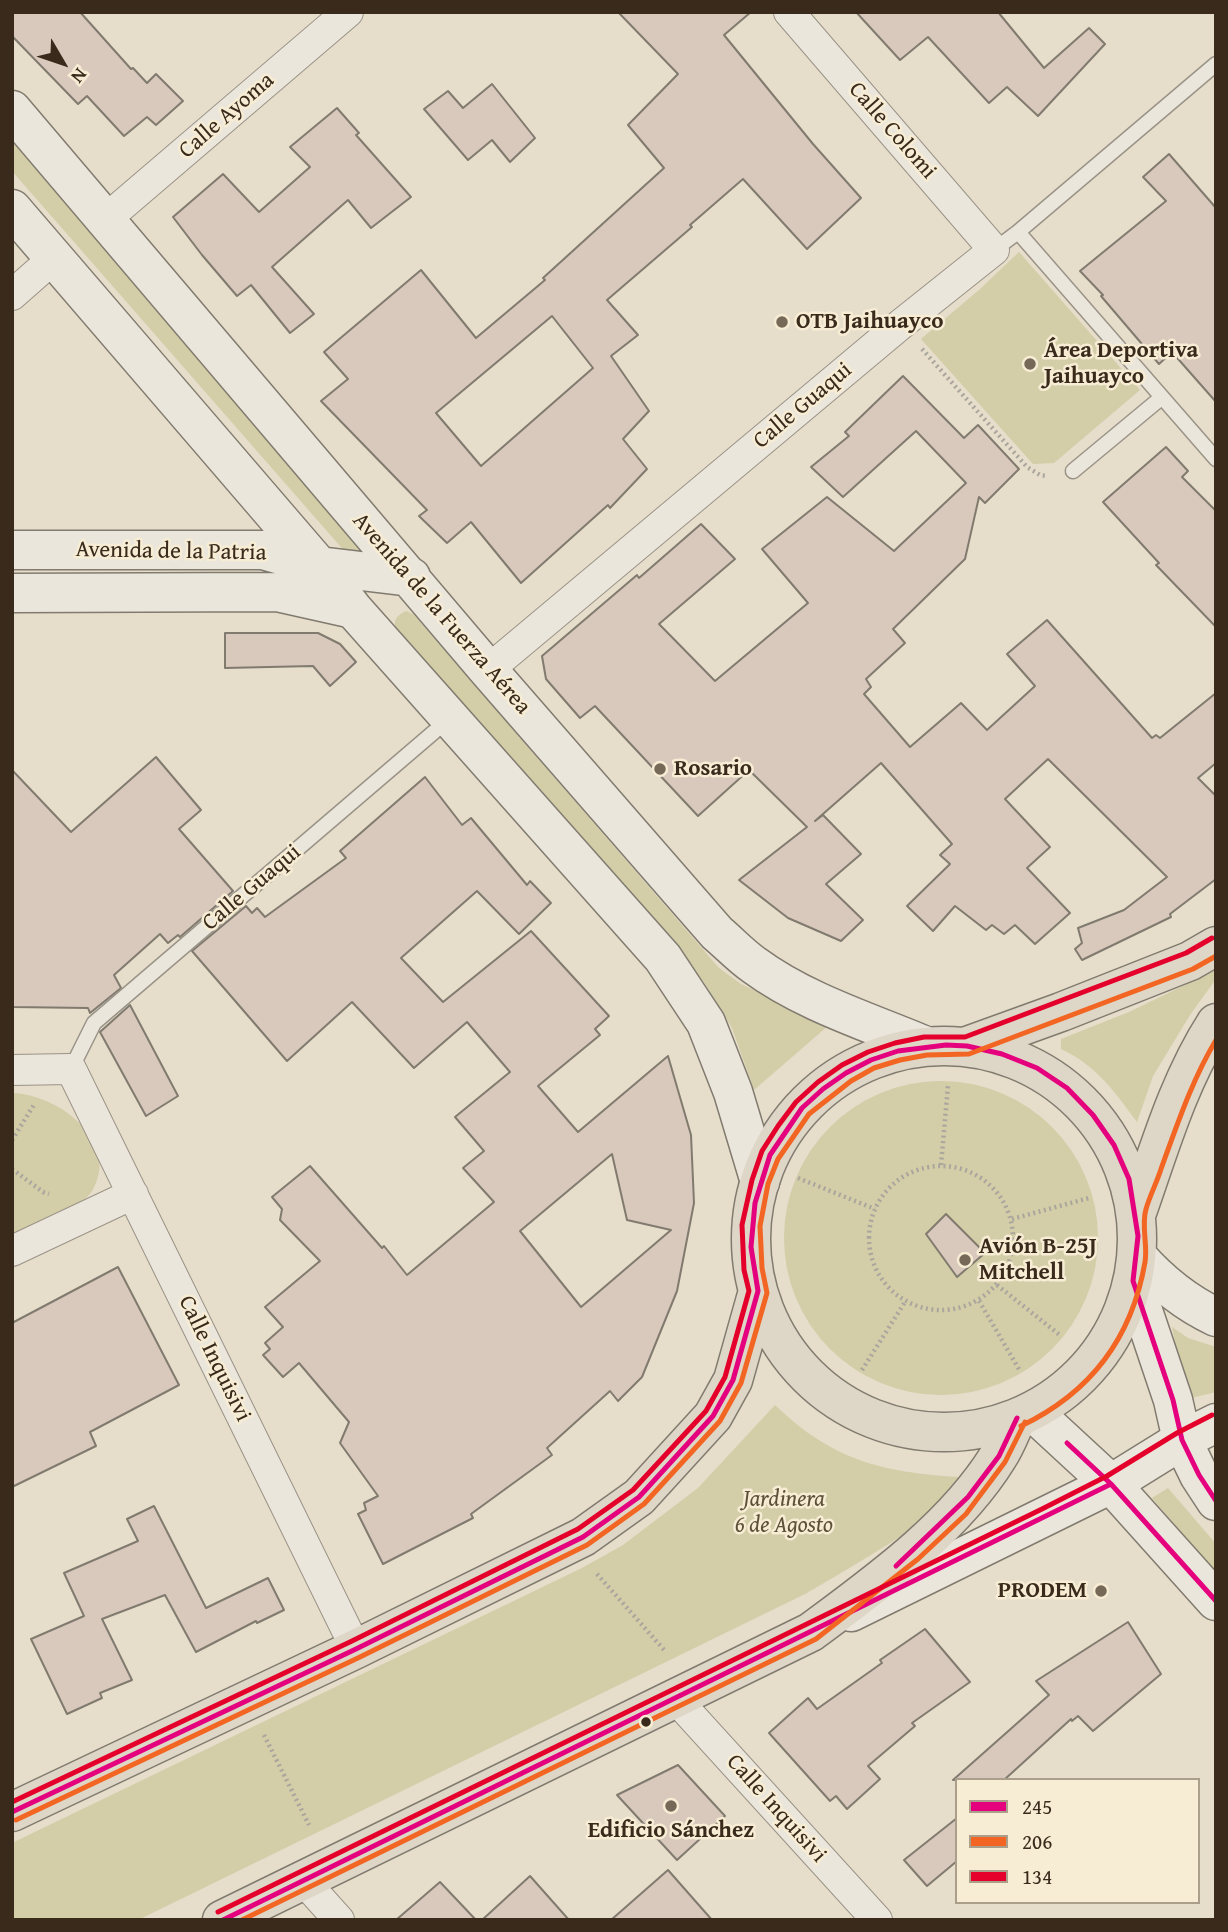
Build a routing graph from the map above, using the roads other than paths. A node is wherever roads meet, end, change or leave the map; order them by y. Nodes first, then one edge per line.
1 (348, 12) edge
2 (789, 12) edge
3 (1216, 64) edge
4 (12, 110) edge
5 (12, 209) edge
6 (106, 219) junction
7 (1006, 241) junction
8 (54, 258) junction
9 (12, 295) edge
10 (1161, 398) junction
11 (1216, 458) edge
12 (234, 467) junction
13 (1073, 471) road end
14 (12, 550) edge
15 (212, 550) junction
16 (319, 566) junction
17 (411, 577) junction
18 (12, 593) edge
19 (353, 609) junction
20 (488, 670) junction
21 (449, 719) junction
22 (1216, 946) edge
23 (1216, 1023) edge
24 (926, 1046) junction
25 (967, 1046) junction
26 (71, 1069) junction
27 (12, 1070) edge
28 (760, 1182) junction
29 (133, 1194) junction
30 (1136, 1216) junction
31 (12, 1251) edge
32 (1135, 1268) junction
33 (758, 1290) junction
34 (1216, 1317) edge
35 (1025, 1415) junction
36 (1216, 1423) edge
37 (1182, 1440) junction
38 (1111, 1484) junction
39 (1216, 1501) edge
40 (1216, 1601) edge
41 (811, 1632) junction
42 (356, 1649) junction
43 (674, 1697) junction
44 (12, 1812) edge
45 (304, 1881) junction
46 (222, 1920) edge
47 (340, 1920) edge
48 (877, 1920) edge

1 - 6 street, Calle Ayoma
2 - 7 street, Calle Colomi
3 - 7 lane, Calle Guaqui
4 - 6 main road, Avenida de la Fuerza Aérea
5 - 8 main road
6 - 17 main road, Avenida de la Fuerza Aérea
7 - 10 lane, Calle Colomi
7 - 20 street, Calle Guaqui
8 - 9 street
8 - 12 main road
10 - 11 lane, Calle Colomi
10 - 13 lane
12 - 15 main road
12 - 16 main road
14 - 15 main road, Avenida de la Patria
15 - 16 main road, Avenida de la Patria
16 - 17 main road, Avenida de la Patria
16 - 19 main road
17 - 20 main road, Avenida de la Fuerza Aérea
18 - 19 main road, Avenida de la Patria
19 - 21 main road
20 - 24 main road, Avenida de la Fuerza Aérea
21 - 26 lane, Calle Guaqui
21 - 28 main road
22 - 25 main road
23 - 30 main road
24 - 25 main road
24 - 28 main road
25 - 30 main road
26 - 27 street
26 - 29 street, Calle Inquisivi
28 - 33 main road
29 - 31 street
29 - 42 street, Calle Inquisivi
30 - 32 main road
32 - 34 main road
32 - 35 main road
32 - 37 main road
33 - 35 main road
33 - 42 main road
35 - 38 main road
35 - 41 main road
36 - 37 main road
37 - 38 main road
37 - 39 main road
38 - 40 main road
38 - 41 main road
41 - 43 main road
42 - 44 main road
43 - 45 main road
43 - 48 street, Calle Inquisivi
45 - 46 main road
45 - 47 street

